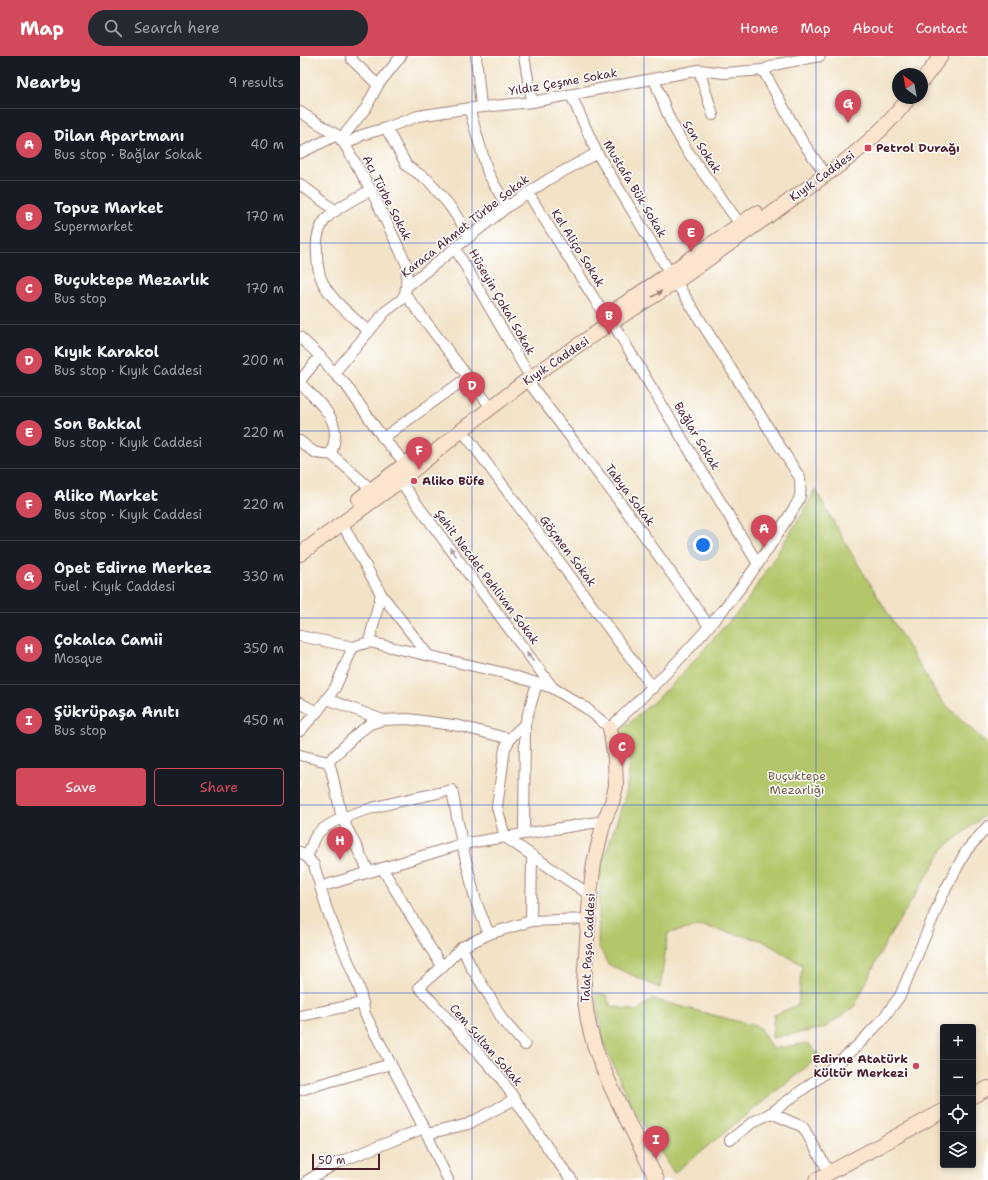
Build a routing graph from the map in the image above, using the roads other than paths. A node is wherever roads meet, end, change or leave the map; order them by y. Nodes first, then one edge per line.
1 (351, 56) edge
2 (401, 56) edge
3 (476, 56) edge
4 (524, 56) edge
5 (820, 56) edge
6 (930, 56) edge
7 (941, 56) edge
8 (778, 60) edge
9 (921, 68) edge
10 (699, 70) junction
11 (763, 70) junction
12 (928, 73) edge
13 (654, 79) junction
14 (378, 85) junction
15 (571, 95) junction
16 (532, 102) junction
17 (893, 104) edge
18 (904, 104) edge
19 (481, 107) junction
20 (469, 108) junction
21 (300, 112) edge
22 (713, 115) dead end
23 (386, 128) junction
24 (341, 140) junction
25 (597, 153) junction
26 (300, 154) edge
27 (821, 168) junction
28 (300, 184) edge
29 (371, 190) junction
30 (528, 193) junction
31 (507, 207) junction
32 (336, 211) junction
33 (740, 224) junction
34 (470, 236) junction
35 (456, 248) junction
36 (673, 277) junction
37 (405, 291) junction
38 (609, 319) junction
39 (369, 332) junction
40 (300, 337) edge
41 (320, 356) junction
42 (334, 373) junction
43 (526, 375) junction
44 (468, 377) junction
45 (300, 382) edge
46 (486, 400) junction
47 (462, 430) junction
48 (384, 438) junction
49 (300, 441) edge
50 (331, 454) junction
51 (406, 464) junction
52 (397, 477) junction
53 (372, 490) junction
54 (342, 523) junction
55 (300, 544) edge
56 (300, 554) edge
57 (758, 564) junction
58 (381, 594) junction
59 (709, 626) junction
60 (300, 636) edge
61 (369, 642) junction
62 (353, 646) junction
63 (428, 655) junction
64 (537, 683) junction
65 (553, 688) junction
66 (653, 688) junction
67 (327, 699) junction
68 (300, 703) edge
69 (317, 712) junction
70 (383, 720) junction
71 (525, 724) junction
72 (610, 728) junction
73 (300, 731) edge
74 (510, 740) junction
75 (300, 755) edge
76 (328, 762) junction
77 (342, 818) junction
78 (604, 821) junction
79 (988, 826) edge
80 (524, 834) junction
81 (505, 837) junction
82 (462, 844) junction
83 (304, 854) edge
84 (532, 856) junction
85 (382, 868) junction
86 (369, 872) junction
87 (320, 887) junction
88 (590, 895) junction
89 (588, 919) junction
90 (531, 921) junction
91 (489, 934) junction
92 (462, 948) junction
93 (442, 967) junction
94 (362, 1003) junction
95 (300, 1016) edge
96 (525, 1045) dead end
97 (391, 1064) junction
98 (988, 1088) edge
99 (300, 1090) edge
100 (976, 1094) edge
101 (515, 1099) junction
102 (771, 1113) junction
103 (940, 1113) edge
104 (426, 1131) junction
105 (730, 1140) dead end
106 (829, 1172) junction
107 (308, 1180) edge
108 (448, 1180) edge
109 (572, 1180) edge
110 (657, 1180) edge
111 (816, 1180) edge

1 - 14 street
2 - 14 street
3 - 19 street
4 - 16 street
5 - 8 street, Yıldız Çeşme Sokak
6 - 9 main road
7 - 12 main road
8 - 11 street, Yıldız Çeşme Sokak
10 - 11 street, Yıldız Çeşme Sokak
10 - 13 street, Yıldız Çeşme Sokak
10 - 22 street
11 - 27 street
13 - 15 street, Yıldız Çeşme Sokak
13 - 33 street, Son Sokak
14 - 24 street
15 - 16 street, Yıldız Çeşme Sokak
15 - 25 street, Mustafa Bük Sokak
16 - 19 street, Yıldız Çeşme Sokak
17 - 27 main road, Kıyık Caddesi
18 - 36 main road, Kıyık Caddesi
19 - 20 street, Yıldız Çeşme Sokak
20 - 23 street, Yıldız Çeşme Sokak
20 - 31 street
21 - 24 street
23 - 24 street, Yıldız Çeşme Sokak
23 - 34 street
24 - 26 street, Yıldız Çeşme Sokak
24 - 29 street, Acı Türbe Sokak
25 - 30 street, Karaca Ahmet Türbe Sokak
25 - 36 street, Mustafa Bük Sokak
27 - 33 main road, Kıyık Caddesi
28 - 32 street
29 - 32 street
29 - 37 street, Acı Türbe Sokak
30 - 31 street, Karaca Ahmet Türbe Sokak
30 - 38 street, Kel Aliço Sokak
31 - 34 street, Karaca Ahmet Türbe Sokak
32 - 39 street
33 - 36 main road, Kıyık Caddesi
34 - 35 street, Karaca Ahmet Türbe Sokak
35 - 37 street, Karaca Ahmet Türbe Sokak
35 - 43 street, Hüseyin Çokal Sokak
36 - 38 main road, Kıyık Caddesi
36 - 57 street, Mustafa Bük Sokak
37 - 39 street, Karaca Ahmet Türbe Sokak
37 - 44 street
38 - 43 main road, Kıyık Caddesi
38 - 57 street, Bağlar Sokak
39 - 42 street, Karaca Ahmet Türbe Sokak
40 - 41 street
41 - 42 street
41 - 45 street
42 - 48 street
43 - 46 main road, Kıyık Caddesi
43 - 47 main road, Kıyık Caddesi
43 - 59 street, Tabya Sokak
44 - 46 street
44 - 48 street
45 - 50 street
46 - 51 main road, Kıyık Caddesi
47 - 52 main road, Kıyık Caddesi
47 - 66 street, Göçmen Sokak
48 - 51 street
49 - 50 street
50 - 53 street
51 - 52 main road, Kıyık Caddesi
52 - 53 main road, Kıyık Caddesi
52 - 54 main road, Kıyık Caddesi
65 -> 52 street, Şehit Necdet Pehlivan Sokak
53 - 55 main road, Kıyık Caddesi
54 - 56 main road, Kıyık Caddesi
54 - 58 street
57 - 59 street, Mustafa Bük Sokak
58 - 61 street
58 - 63 street
59 - 66 street, Mustafa Bük Sokak
60 - 62 street
61 - 62 street
61 - 63 street
62 - 67 street
63 - 64 street
64 - 65 street
64 - 71 street
65 - 72 street
66 - 72 street, Mustafa Bük Sokak
67 - 69 street
67 - 70 street
68 - 69 street
69 - 73 street
70 - 74 street
70 - 76 street
71 - 74 street
71 - 80 street
72 - 78 main road, Talat Paşa Caddesi
74 - 81 street
75 - 76 street
76 - 77 street
77 - 82 street
77 - 83 street
77 - 86 street
78 - 80 street
78 - 88 main road, Talat Paşa Caddesi
79 - 102 street
80 - 81 street
81 - 82 street
81 - 84 street
82 - 85 street
82 - 91 street
83 - 87 street
84 - 88 street
84 - 90 street
85 - 86 street
85 - 93 street
86 - 87 street
87 - 94 street
88 - 89 main road, Talat Paşa Caddesi
89 - 90 street
89 - 110 main road, Talat Paşa Caddesi
90 - 91 street
91 - 92 street
92 - 93 street
92 - 96 street
93 - 101 street, Cem Sultan Sokak
94 - 95 street
94 - 97 street
97 - 99 street
97 - 104 street
98 - 100 main road
101 - 104 street
101 - 109 street, Cem Sultan Sokak
102 - 105 street
102 - 106 street
103 - 106 main road
104 - 107 street
104 - 108 street
106 - 111 main road

